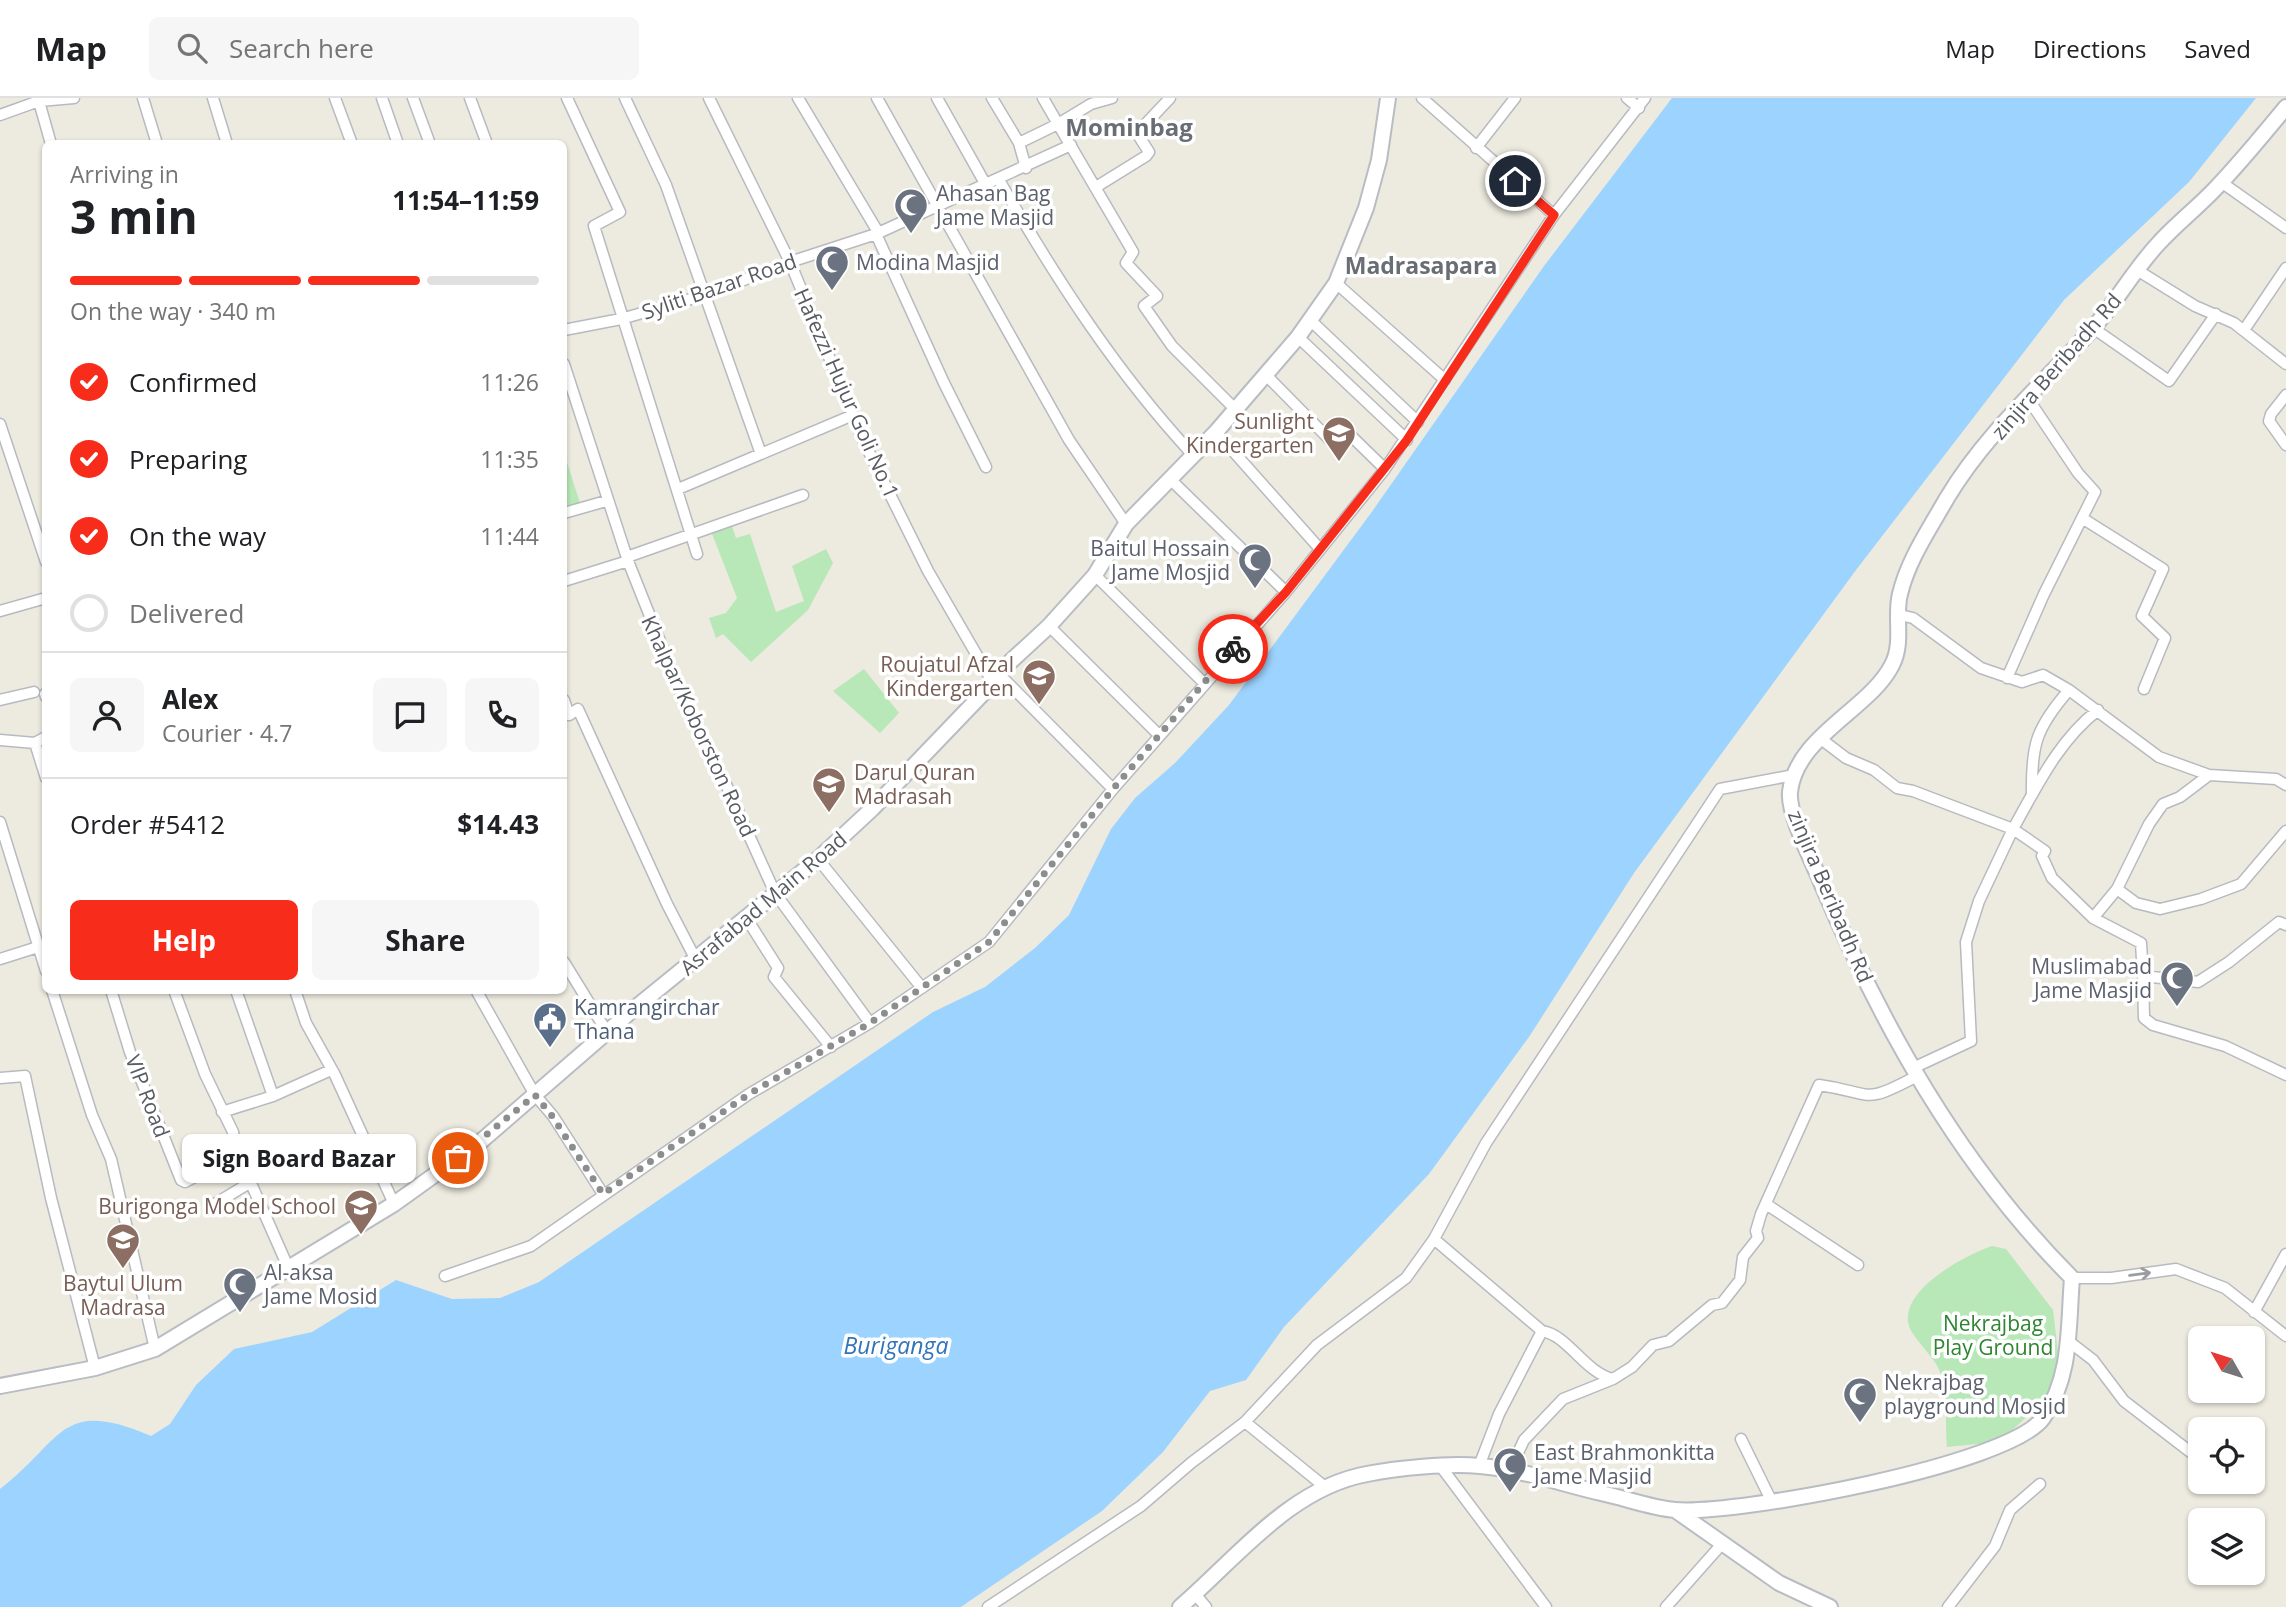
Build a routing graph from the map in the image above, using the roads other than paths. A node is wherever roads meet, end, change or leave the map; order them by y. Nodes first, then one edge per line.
1 (74, 98) edge
2 (144, 98) edge
3 (213, 98) edge
4 (335, 98) edge
5 (383, 98) edge
6 (413, 98) edge
7 (470, 98) edge
8 (567, 98) edge
9 (625, 98) edge
10 (709, 98) edge
11 (798, 98) edge
12 (877, 98) edge
13 (937, 98) edge
14 (992, 98) edge
15 (1043, 98) edge
16 (1112, 98) edge
17 (1170, 98) edge
18 (1388, 98) edge
19 (1422, 98) edge
20 (1515, 98) edge
21 (1627, 98) edge
22 (1645, 98) edge
23 (38, 100) edge
24 (1089, 101) edge
25 (1639, 108) junction
26 (2286, 108) edge
27 (0, 115) edge
28 (1058, 124) junction
29 (50, 140) edge
30 (156, 140) edge
31 (226, 140) edge
32 (351, 140) edge
33 (397, 140) edge
34 (429, 140) edge
35 (486, 140) edge
36 (1019, 143) junction
37 (1071, 145) junction
38 (1476, 148) junction
39 (1026, 168) junction
40 (999, 180) junction
41 (2221, 183) junction
42 (986, 185) junction
43 (1096, 187) junction
44 (937, 205) junction
45 (1554, 215) junction
46 (2286, 228) edge
47 (877, 233) junction
48 (790, 262) junction
49 (2286, 268) edge
50 (2137, 270) junction
51 (1336, 284) junction
52 (705, 295) junction
53 (2216, 314) junction
54 (621, 319) junction
55 (1310, 319) junction
56 (2093, 328) junction
57 (567, 329) edge
58 (2244, 330) junction
59 (1298, 337) junction
60 (2286, 363) edge
61 (567, 374) edge
62 (1266, 375) junction
63 (1446, 380) junction
64 (2286, 395) edge
65 (2027, 397) junction
66 (1235, 409) junction
67 (853, 415) junction
68 (1418, 422) junction
69 (0, 424) edge
70 (1216, 432) junction
71 (1407, 440) junction
72 (2286, 444) edge
73 (761, 454) junction
74 (1193, 455) junction
75 (986, 467) dead end
76 (1385, 469) junction
77 (1170, 479) junction
78 (678, 489) junction
79 (803, 495) dead end
80 (681, 500) junction
81 (607, 501) junction
82 (689, 510) dead end
83 (567, 512) edge
84 (2082, 517) junction
85 (1126, 524) junction
86 (693, 532) junction
87 (1320, 549) junction
88 (42, 550) edge
89 (697, 554) dead end
90 (627, 559) junction
91 (1095, 575) junction
92 (567, 580) edge
93 (1286, 592) junction
94 (42, 599) edge
95 (0, 611) edge
96 (1900, 615) junction
97 (1049, 626) junction
98 (995, 678) junction
99 (2007, 678) junction
100 (1203, 682) junction
101 (2144, 689) dead end
102 (2069, 690) junction
103 (41, 694) edge
104 (0, 700) edge
105 (567, 709) edge
106 (2098, 710) junction
107 (1159, 735) junction
108 (0, 738) edge
109 (42, 739) edge
110 (1821, 739) junction
111 (35, 743) junction
112 (42, 765) edge
113 (1794, 775) junction
114 (2209, 775) junction
115 (2286, 785) edge
116 (1113, 789) junction
117 (2032, 795) junction
118 (0, 822) edge
119 (2013, 829) junction
120 (2286, 831) edge
121 (818, 859) junction
122 (2117, 889) junction
123 (775, 893) junction
124 (2093, 918) junction
125 (747, 919) junction
126 (2286, 925) edge
127 (38, 947) junction
128 (0, 959) edge
129 (42, 959) edge
130 (696, 960) junction
131 (567, 966) edge
132 (2143, 976) junction
133 (922, 988) junction
134 (53, 994) edge
135 (112, 994) edge
136 (176, 994) edge
137 (237, 994) edge
138 (296, 994) edge
139 (478, 994) edge
140 (870, 1023) junction
141 (607, 1032) junction
142 (831, 1047) junction
143 (331, 1070) junction
144 (1915, 1072) junction
145 (2286, 1074) edge
146 (0, 1078) edge
147 (535, 1095) junction
148 (273, 1096) junction
149 (222, 1112) junction
150 (238, 1154) junction
151 (251, 1182) junction
152 (603, 1194) junction
153 (394, 1204) junction
154 (213, 1205) dead end
155 (1766, 1205) junction
156 (1434, 1239) junction
157 (2286, 1254) edge
158 (1858, 1265) dead end
159 (288, 1267) junction
160 (444, 1276) dead end
161 (2073, 1278) junction
162 (2254, 1312) junction
163 (1542, 1331) junction
164 (2286, 1336) edge
165 (2067, 1340) junction
166 (155, 1349) junction
167 (95, 1368) junction
168 (1613, 1379) junction
169 (0, 1386) edge
170 (1245, 1422) junction
171 (1741, 1439) dead end
172 (2188, 1450) edge
173 (1479, 1466) junction
174 (1442, 1468) junction
175 (1509, 1472) junction
176 (2040, 1484) dead end
177 (1325, 1487) junction
178 (1772, 1502) junction
179 (1675, 1510) junction
180 (1721, 1545) junction
181 (1195, 1594) junction
182 (988, 1607) edge
183 (1180, 1607) edge
184 (1206, 1607) edge
185 (1545, 1607) edge
186 (1666, 1607) edge
187 (1830, 1607) edge
188 (1948, 1607) edge

1 - 23 street
2 - 30 street
3 - 31 street
4 - 32 street
5 - 33 street
6 - 34 street
7 - 35 street
8 - 54 street
9 - 52 street
10 - 48 street, Hafezzi Hujur Goli No.1
11 - 47 street
12 - 44 street
13 - 42 street
14 - 36 street
15 - 28 street
16 - 24 street
17 - 43 street
18 - 51 street, Asrafabad Main Road
19 - 38 street
20 - 38 street
21 - 25 street
22 - 25 street
23 - 27 street
23 - 29 street
24 - 28 street
25 - 45 street
26 - 41 street, zinjira Beribadh Rd
28 - 36 street
28 - 37 street
36 - 39 street
37 - 39 street, Syliti Bazar Road
37 - 43 street
38 - 45 street
39 - 40 street, Syliti Bazar Road
40 - 42 street, Syliti Bazar Road
40 - 74 street
41 - 46 street
41 - 50 street, zinjira Beribadh Rd
42 - 44 street, Syliti Bazar Road
43 - 66 street
44 - 47 street, Syliti Bazar Road
44 - 85 street
45 - 63 street
47 - 48 street, Syliti Bazar Road
47 - 75 street
48 - 52 street, Syliti Bazar Road
48 - 67 street, Hafezzi Hujur Goli No.1
49 - 58 street
50 - 53 street
50 - 56 street, zinjira Beribadh Rd
51 - 55 street, Asrafabad Main Road
51 - 63 street
52 - 54 street, Syliti Bazar Road
52 - 73 street
53 - 56 street
53 - 58 street
54 - 57 street, Syliti Bazar Road
54 - 78 street
55 - 59 street, Asrafabad Main Road
55 - 68 street
56 - 65 street, zinjira Beribadh Rd
58 - 60 street
59 - 62 street, Asrafabad Main Road
59 - 71 street
61 - 81 street, Khalpar/Koborston Road
62 - 66 street, Asrafabad Main Road
62 - 76 street
63 - 68 street
64 - 72 street
65 - 84 street
65 - 96 street, zinjira Beribadh Rd
66 - 70 street, Asrafabad Main Road
67 - 73 street
67 - 98 street, Hafezzi Hujur Goli No.1
68 - 71 street
69 - 88 street
70 - 74 street, Asrafabad Main Road
70 - 87 street
71 - 76 street
73 - 78 street
74 - 77 street, Asrafabad Main Road
76 - 87 street
77 - 85 street, Asrafabad Main Road
77 - 93 street
78 - 80 street
79 - 86 street
80 - 82 street
80 - 86 street
81 - 83 street
81 - 90 street, Khalpar/Koborston Road
84 - 99 street
84 - 101 street
85 - 91 street, Asrafabad Main Road
86 - 89 street
86 - 90 street
87 - 93 street
90 - 92 street
90 - 123 street, Khalpar/Koborston Road
91 - 97 street, Asrafabad Main Road
91 - 100 street
93 - 100 street
94 - 95 street
96 - 99 street
96 - 110 street, zinjira Beribadh Rd
97 - 98 street, Asrafabad Main Road
97 - 107 street
98 - 116 street, Hafezzi Hujur Goli No.1
98 - 121 street, Asrafabad Main Road
99 - 102 street
100 - 107 street
102 - 106 street
102 - 117 street
103 - 104 street
105 - 130 street
106 - 114 street
106 - 117 street
107 - 116 street
108 - 111 street
109 - 111 street
110 - 113 street, zinjira Beribadh Rd
110 - 119 street
111 - 112 street
113 - 144 street, zinjira Beribadh Rd
113 - 156 street
114 - 115 street
114 - 122 street
116 - 133 street
117 - 119 street
118 - 127 street
119 - 124 street
119 - 144 street
120 - 122 street
121 - 123 street, Asrafabad Main Road
121 - 133 street
122 - 124 street
123 - 125 street, Asrafabad Main Road
123 - 140 street, Khalpar/Koborston Road
124 - 132 street
125 - 130 street, Asrafabad Main Road
125 - 142 street
126 - 132 street
127 - 128 street
127 - 129 street
130 - 141 street, Asrafabad Main Road
131 - 141 street
132 - 145 street
133 - 140 street
134 - 166 street
135 - 150 street, VIP Road
136 - 149 street
137 - 148 street
138 - 143 street
139 - 147 street
140 - 142 street
141 - 147 street, Asrafabad Main Road
142 - 152 street
143 - 148 street
143 - 153 street
144 - 155 street
144 - 161 street, zinjira Beribadh Rd
146 - 167 street
147 - 152 street
147 - 153 street, Asrafabad Main Road
148 - 149 street
149 - 150 street
150 - 151 street
151 - 154 street
151 - 159 street
152 - 160 street
153 - 159 street, Asrafabad Main Road
155 - 158 street
155 - 168 street
156 - 163 street
156 - 170 street
157 - 162 street
159 - 166 street, Asrafabad Main Road
161 -> 162 street
161 - 165 street
162 - 164 street
163 - 168 street
163 - 173 street
165 - 172 street
165 - 178 street
166 - 167 street, Asrafabad Main Road
167 - 169 street, Asrafabad Main Road
168 - 175 street
170 - 177 street
170 - 182 street
171 - 178 street
173 - 174 street
173 - 175 street
174 - 177 street
174 - 185 street
175 - 179 street
176 - 188 street
177 - 181 street
178 - 179 street
179 - 180 street
180 - 186 street
180 - 187 street
181 - 183 street
181 - 184 street

